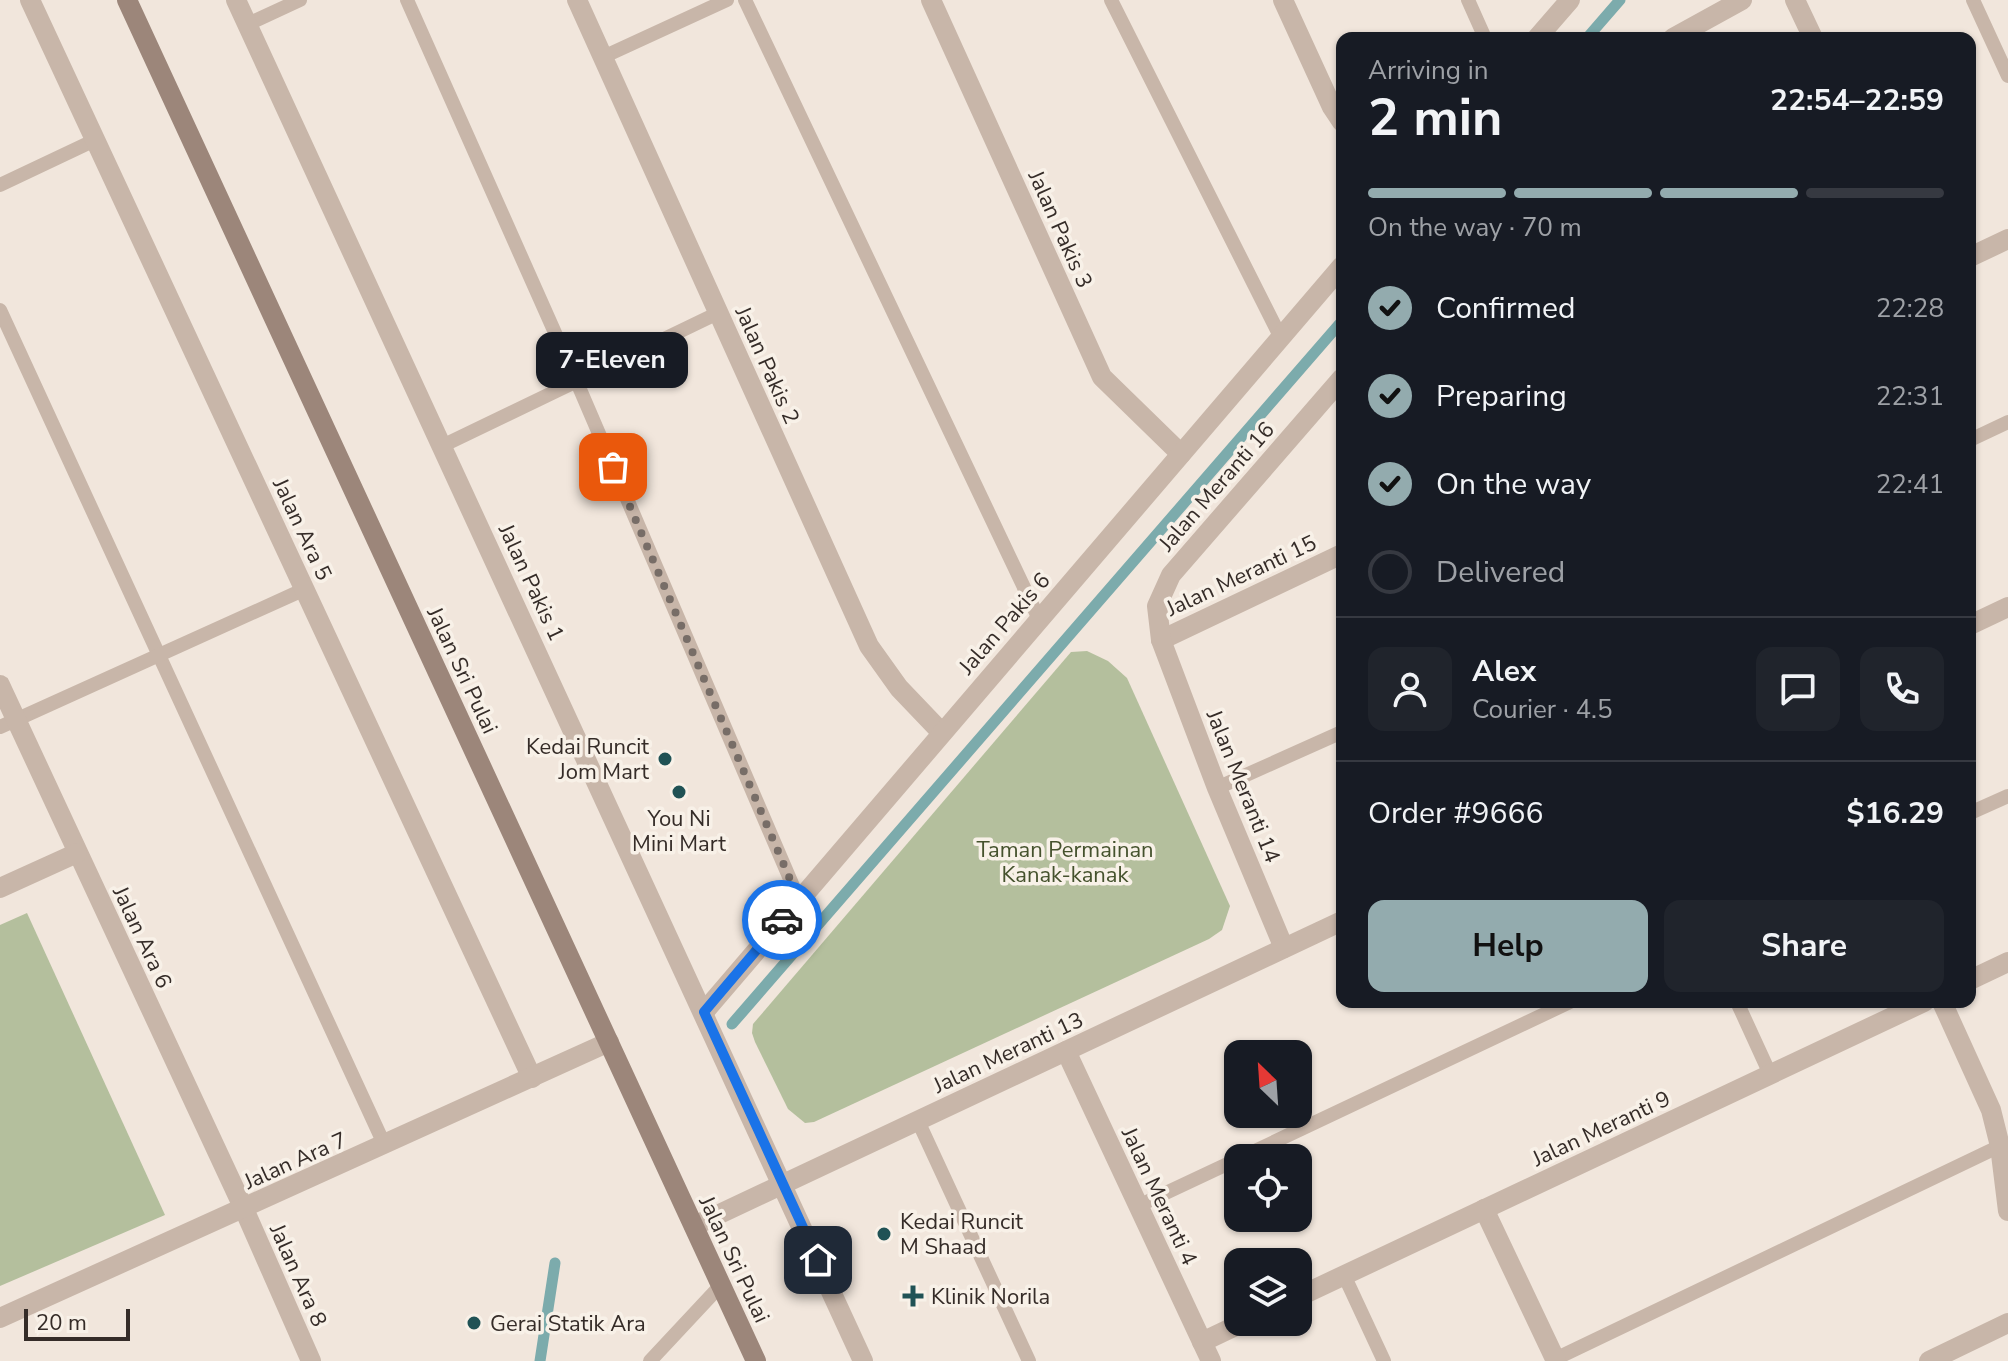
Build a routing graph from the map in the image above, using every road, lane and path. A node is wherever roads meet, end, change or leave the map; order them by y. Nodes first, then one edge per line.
1 (30, 0) edge
2 (127, 0) edge
3 (236, 0) edge
4 (300, 0) edge
5 (407, 0) edge
6 (577, 0) edge
7 (727, 0) edge
8 (745, 0) edge
9 (931, 0) edge
10 (1111, 0) edge
11 (1283, 0) edge
12 (1468, 0) edge
13 (1570, 0) edge
14 (1742, 0) edge
15 (1795, 0) edge
16 (1973, 0) edge
17 (248, 24) junction
18 (1482, 32) edge
19 (1542, 32) edge
20 (1684, 32) edge
21 (1810, 32) edge
22 (603, 57) junction
23 (2008, 76) edge
24 (1336, 113) edge
25 (95, 140) junction
26 (0, 185) edge
27 (2008, 239) edge
28 (1976, 254) edge
29 (1336, 273) edge
30 (0, 310) edge
31 (718, 313) junction
32 (1281, 338) junction
33 (576, 380) junction
34 (1336, 385) edge
35 (2008, 422) edge
36 (1976, 437) edge
37 (442, 446) junction
38 (1181, 454) junction
39 (1336, 557) edge
40 (305, 589) junction
41 (2008, 607) edge
42 (1039, 619) junction
43 (1976, 622) edge
44 (1161, 640) junction
45 (161, 655) junction
46 (0, 685) edge
47 (8, 724) edge
48 (942, 733) junction
49 (1336, 735) edge
50 (1217, 788) junction
51 (2008, 796) edge
52 (1976, 810) edge
53 (77, 853) junction
54 (0, 888) edge
55 (799, 900) junction
56 (1336, 924) edge
57 (1284, 948) junction
58 (2008, 962) edge
59 (1976, 977) edge
60 (1557, 1008) edge
61 (1740, 1008) edge
62 (1911, 1008) edge
63 (1945, 1008) edge
64 (704, 1012) junction
65 (609, 1042) junction
66 (1066, 1051) junction
67 (1770, 1074) junction
68 (532, 1078) junction
69 (918, 1121) junction
70 (1269, 1144) edge
71 (385, 1146) junction
72 (2000, 1146) junction
73 (1224, 1165) edge
74 (783, 1184) junction
75 (1138, 1206) junction
76 (244, 1209) junction
77 (1484, 1209) junction
78 (2008, 1211) edge
79 (694, 1226) junction
80 (1344, 1275) junction
81 (721, 1285) junction
82 (1312, 1290) edge
83 (0, 1318) edge
84 (2008, 1323) edge
85 (1224, 1332) edge
86 (1202, 1342) junction
87 (1555, 1360) edge
88 (311, 1361) edge
89 (650, 1361) edge
90 (756, 1361) edge
91 (863, 1361) edge
92 (1029, 1361) edge
93 (1211, 1361) edge
94 (1384, 1361) edge
95 (1929, 1361) edge

1 - 25 street, Jalan Ara 5
2 - 65 street, Jalan Sri Pulai
3 - 17 street, Jalan Pakis 1
4 - 17 lane
5 - 33 lane
6 - 22 street, Jalan Pakis 2
7 - 22 lane
8 - 42 lane
9 - 38 street, Jalan Pakis 3
10 - 32 lane
11 - 24 street
12 - 18 lane
13 - 19 street
14 - 20 street
15 - 21 street
16 - 23 lane
17 - 37 street, Jalan Pakis 1
22 - 31 street, Jalan Pakis 2
25 - 26 lane
25 - 40 street, Jalan Ara 5
27 - 28 street
29 - 32 street, Jalan Pakis 6
30 - 45 lane
31 - 33 lane
31 - 48 street, Jalan Pakis 2
32 - 38 street, Jalan Pakis 6
33 - 37 lane
33 - 55 lane
34 - 44 street, Jalan Meranti 16
35 - 36 lane
37 - 64 street, Jalan Pakis 1
38 - 42 street, Jalan Pakis 6
39 - 44 street, Jalan Meranti 15
40 - 45 lane
40 - 68 street, Jalan Ara 5
41 - 43 street
42 - 48 street, Jalan Pakis 6
44 - 50 street, Jalan Meranti 14
45 - 47 lane
45 - 71 lane
46 - 47 street, Jalan Ara 6
47 - 53 street, Jalan Ara 6
48 - 55 street, Jalan Pakis 6
49 - 50 lane
50 - 57 street, Jalan Meranti 14
51 - 52 lane
53 - 54 street
53 - 76 street, Jalan Ara 6
55 - 64 street, Jalan Pakis 6
56 - 57 street, Jalan Meranti 13
57 - 66 street, Jalan Meranti 13
58 - 59 street
60 - 70 lane
61 - 67 lane
62 - 67 street, Jalan Meranti 9
63 - 72 street
64 - 74 street, Jalan Pakis 1
65 - 68 street, Jalan Ara 7
65 - 79 street, Jalan Sri Pulai
66 - 69 street, Jalan Meranti 13
66 - 75 street, Jalan Meranti 4
67 - 77 street, Jalan Meranti 9
68 - 71 street, Jalan Ara 7
69 - 74 street, Jalan Meranti 13
69 - 92 lane
71 - 76 street, Jalan Ara 7
72 - 78 street
72 - 87 lane
73 - 75 lane
74 - 79 street, Jalan Meranti 13
74 - 91 street, Jalan Pakis 1
75 - 86 street, Jalan Meranti 4
76 - 83 street, Jalan Ara 7
76 - 88 street, Jalan Ara 8
77 - 80 street, Jalan Meranti 9
77 - 87 street
79 - 81 street, Jalan Sri Pulai
80 - 82 street, Jalan Meranti 9
80 - 94 lane
81 - 89 lane
81 - 90 street, Jalan Sri Pulai
84 - 95 street
85 - 86 street
86 - 93 street, Jalan Meranti 4

